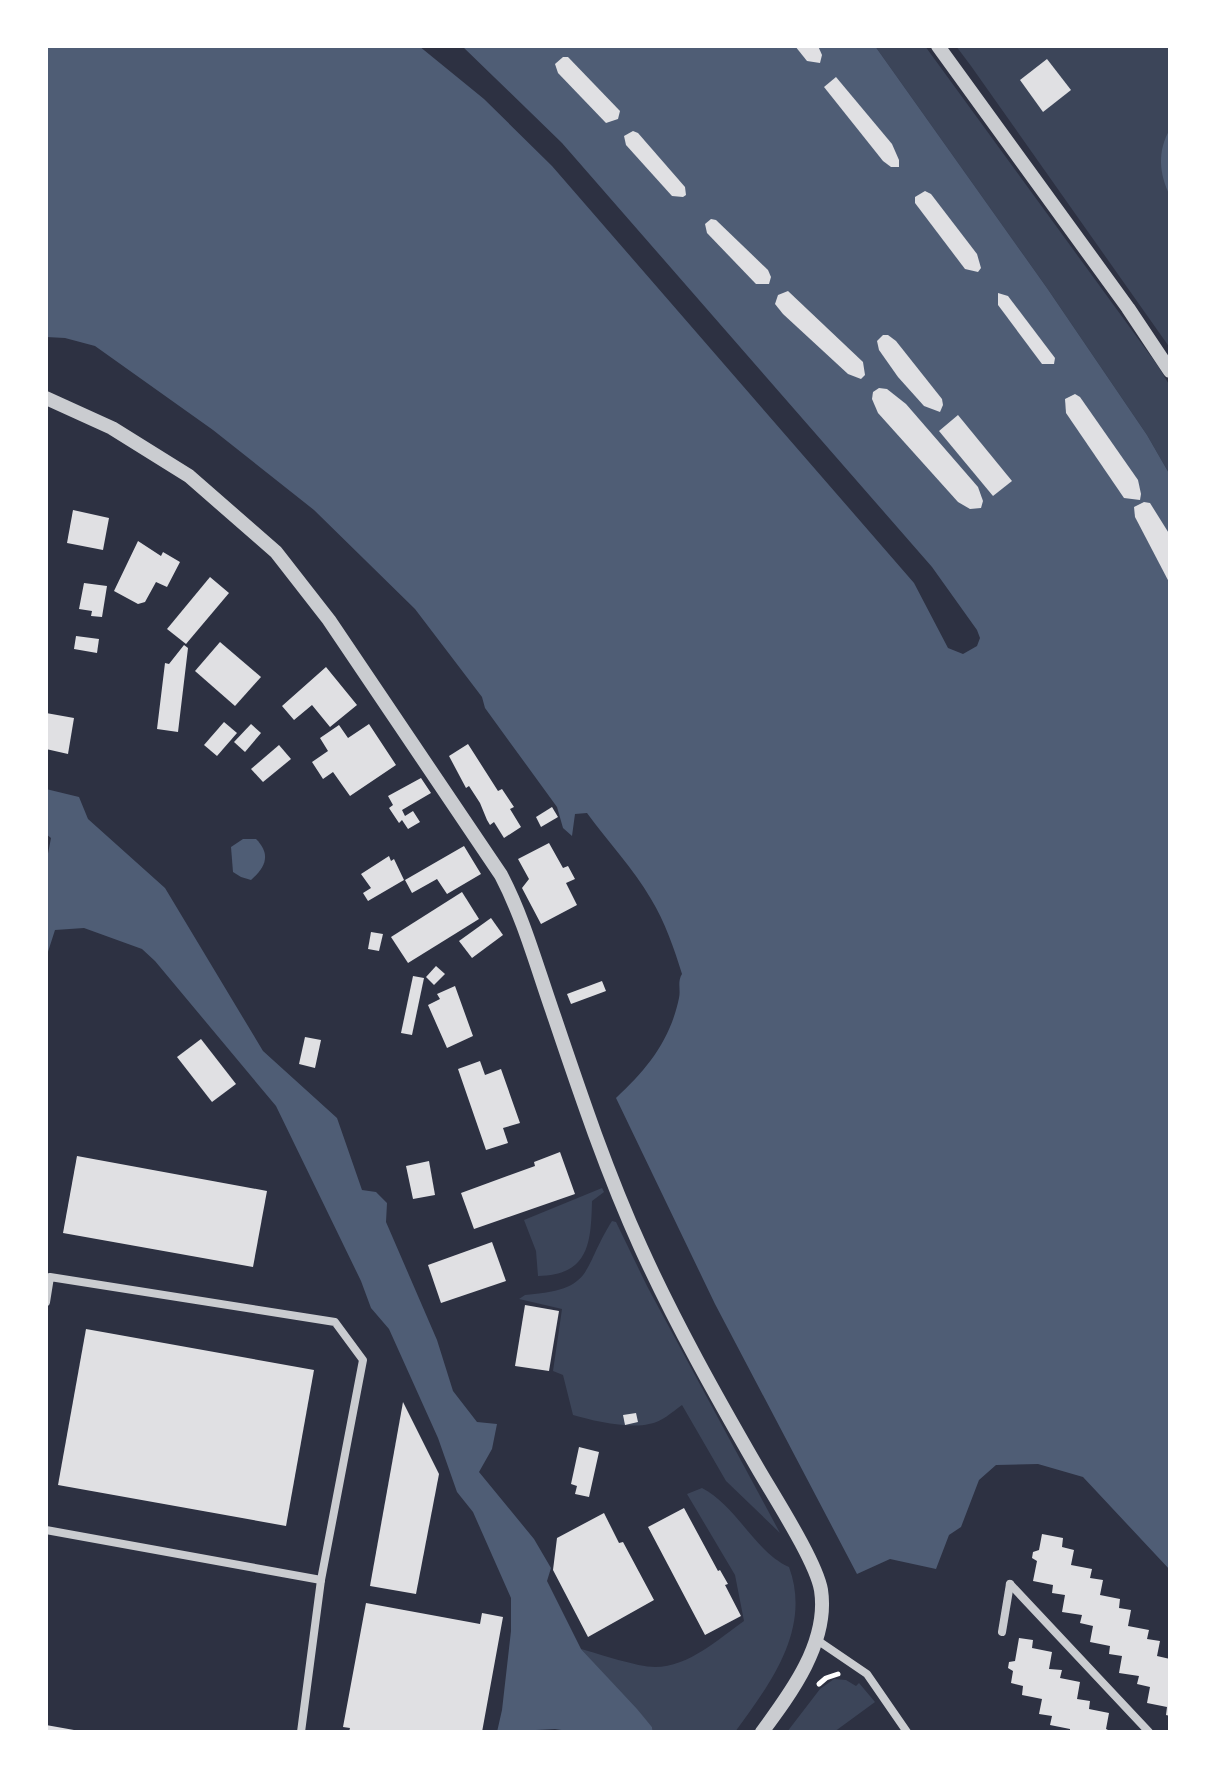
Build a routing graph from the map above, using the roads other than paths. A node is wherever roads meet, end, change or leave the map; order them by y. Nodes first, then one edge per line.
1 (938, 46) edge
2 (1170, 371) edge
3 (46, 398) edge
4 (46, 1302) edge
5 (46, 1530) edge
6 (321, 1580) junction
7 (1002, 1632) dead end
8 (817, 1640) junction
9 (301, 1732) edge
10 (762, 1732) edge
11 (907, 1732) edge
12 (1149, 1732) edge

1 - 2 street
3 - 8 street
4 - 6 street
5 - 6 street
6 - 9 street
7 - 12 street
8 - 10 street
8 - 11 street

